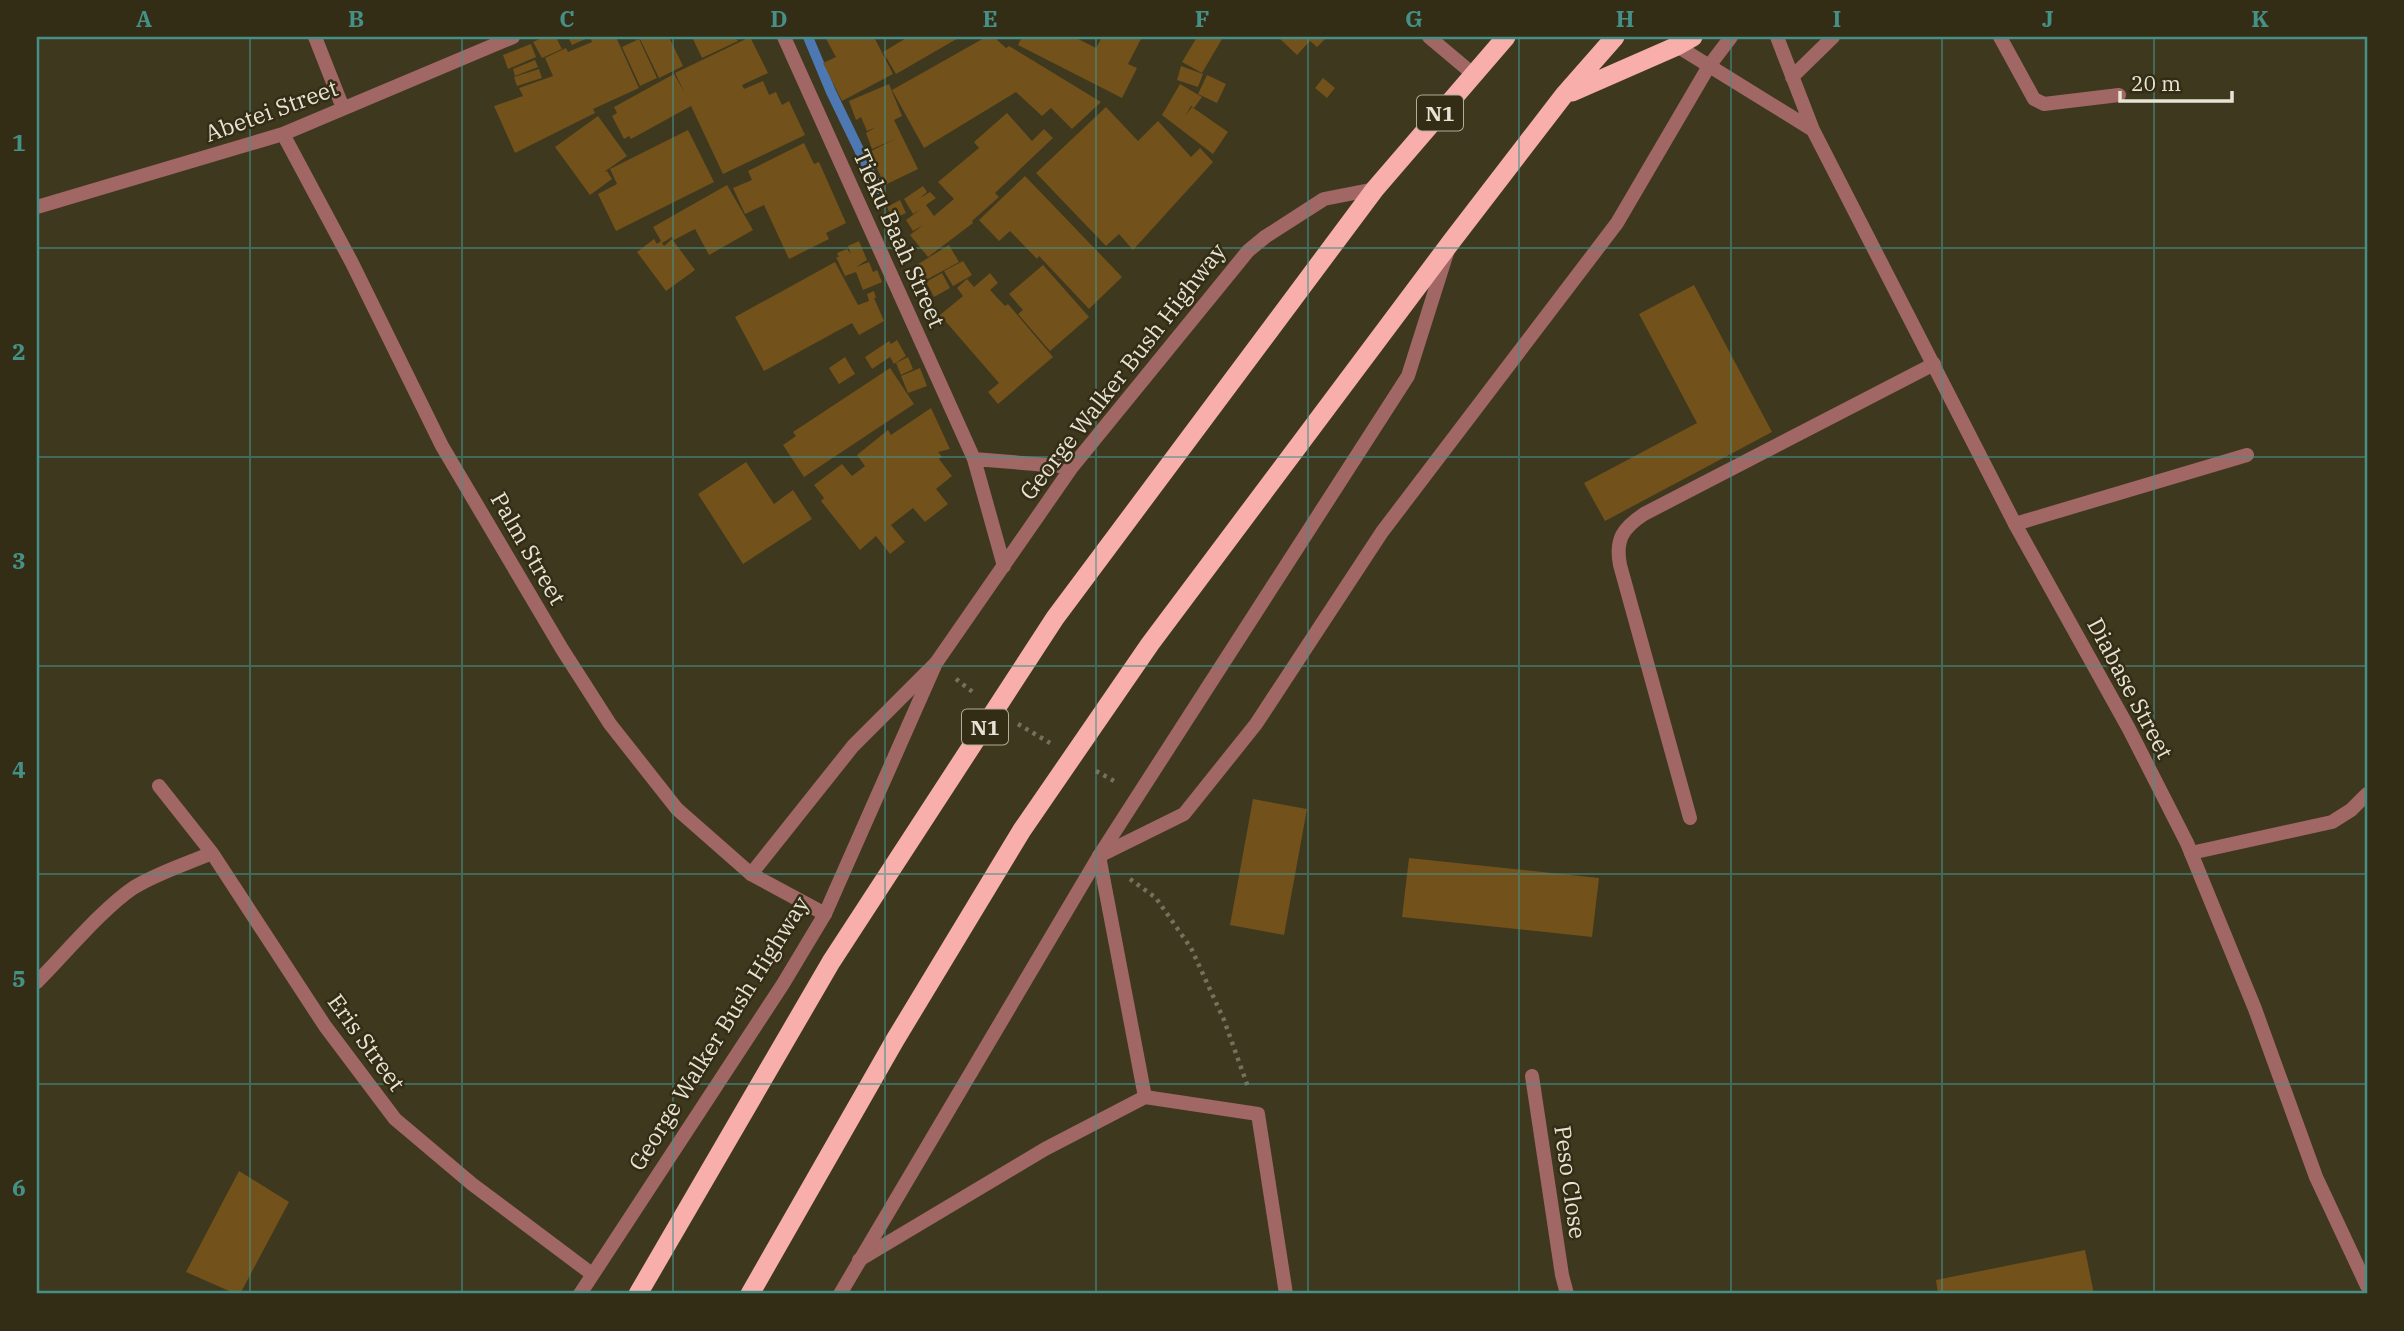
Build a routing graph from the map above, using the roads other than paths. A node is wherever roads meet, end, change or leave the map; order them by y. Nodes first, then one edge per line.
1 (315, 37) edge
2 (513, 37) edge
3 (784, 37) edge
4 (1429, 37) edge
5 (1506, 37) edge
6 (1615, 37) edge
7 (1731, 37) edge
8 (1777, 37) edge
9 (1833, 37) edge
10 (2000, 37) edge
11 (1685, 41) edge
12 (1709, 66) junction
13 (1473, 74) junction
14 (1792, 77) junction
15 (1564, 95) junction
16 (2119, 95) dead end
17 (343, 108) junction
18 (1814, 130) junction
19 (283, 134) junction
20 (1375, 188) junction
21 (37, 207) edge
22 (1451, 242) junction
23 (1934, 364) junction
24 (2247, 456) dead end
25 (974, 459) junction
26 (1072, 467) junction
27 (2015, 524) junction
28 (1004, 566) junction
29 (936, 663) junction
30 (159, 786) dead end
31 (2367, 794) edge
32 (1690, 818) dead end
33 (212, 853) junction
34 (2191, 853) junction
35 (1099, 856) junction
36 (751, 874) junction
37 (825, 914) junction
38 (37, 982) edge
39 (1532, 1076) dead end
40 (1145, 1097) junction
41 (858, 1261) junction
42 (592, 1274) junction
43 (2367, 1286) edge
44 (580, 1294) edge
45 (638, 1294) edge
46 (750, 1294) edge
47 (840, 1294) edge
48 (1286, 1294) edge
49 (1567, 1294) edge

1 - 17 street
2 - 17 street, Abetei Street
3 - 25 street, Tieku Baah Street
4 - 13 street
5 - 13 highway, N1
6 - 15 highway
7 - 12 street
8 - 14 street, Diabase Street
9 - 14 street
10 - 16 street
11 - 12 street
11 - 15 highway
12 - 18 street
12 - 35 street
13 - 20 highway, N1
14 - 18 street, Diabase Street
15 - 22 highway
17 - 19 street, Abetei Street
18 - 23 street, Diabase Street
19 - 21 street, Abetei Street
19 - 36 street, Palm Street
20 - 26 street, George Walker Bush Highway
20 - 45 highway, N1
22 - 35 street
22 - 46 highway
23 - 27 street, Diabase Street
23 - 32 street
24 - 27 street
25 - 26 street
25 - 28 street, Tieku Baah Street
26 - 28 street, George Walker Bush Highway
27 - 34 street, Diabase Street
28 - 29 street, George Walker Bush Highway
29 - 36 street
29 - 37 street, George Walker Bush Highway
30 - 33 street, Eris Street
31 - 34 street
33 - 38 street
33 - 42 street, Eris Street
34 - 43 street, Diabase Street
35 - 40 street
35 - 41 street
36 - 37 street, Palm Street
37 - 42 street, George Walker Bush Highway
39 - 49 street, Peso Close
40 - 41 street
40 - 48 street
41 - 47 street
42 - 44 street, George Walker Bush Highway

